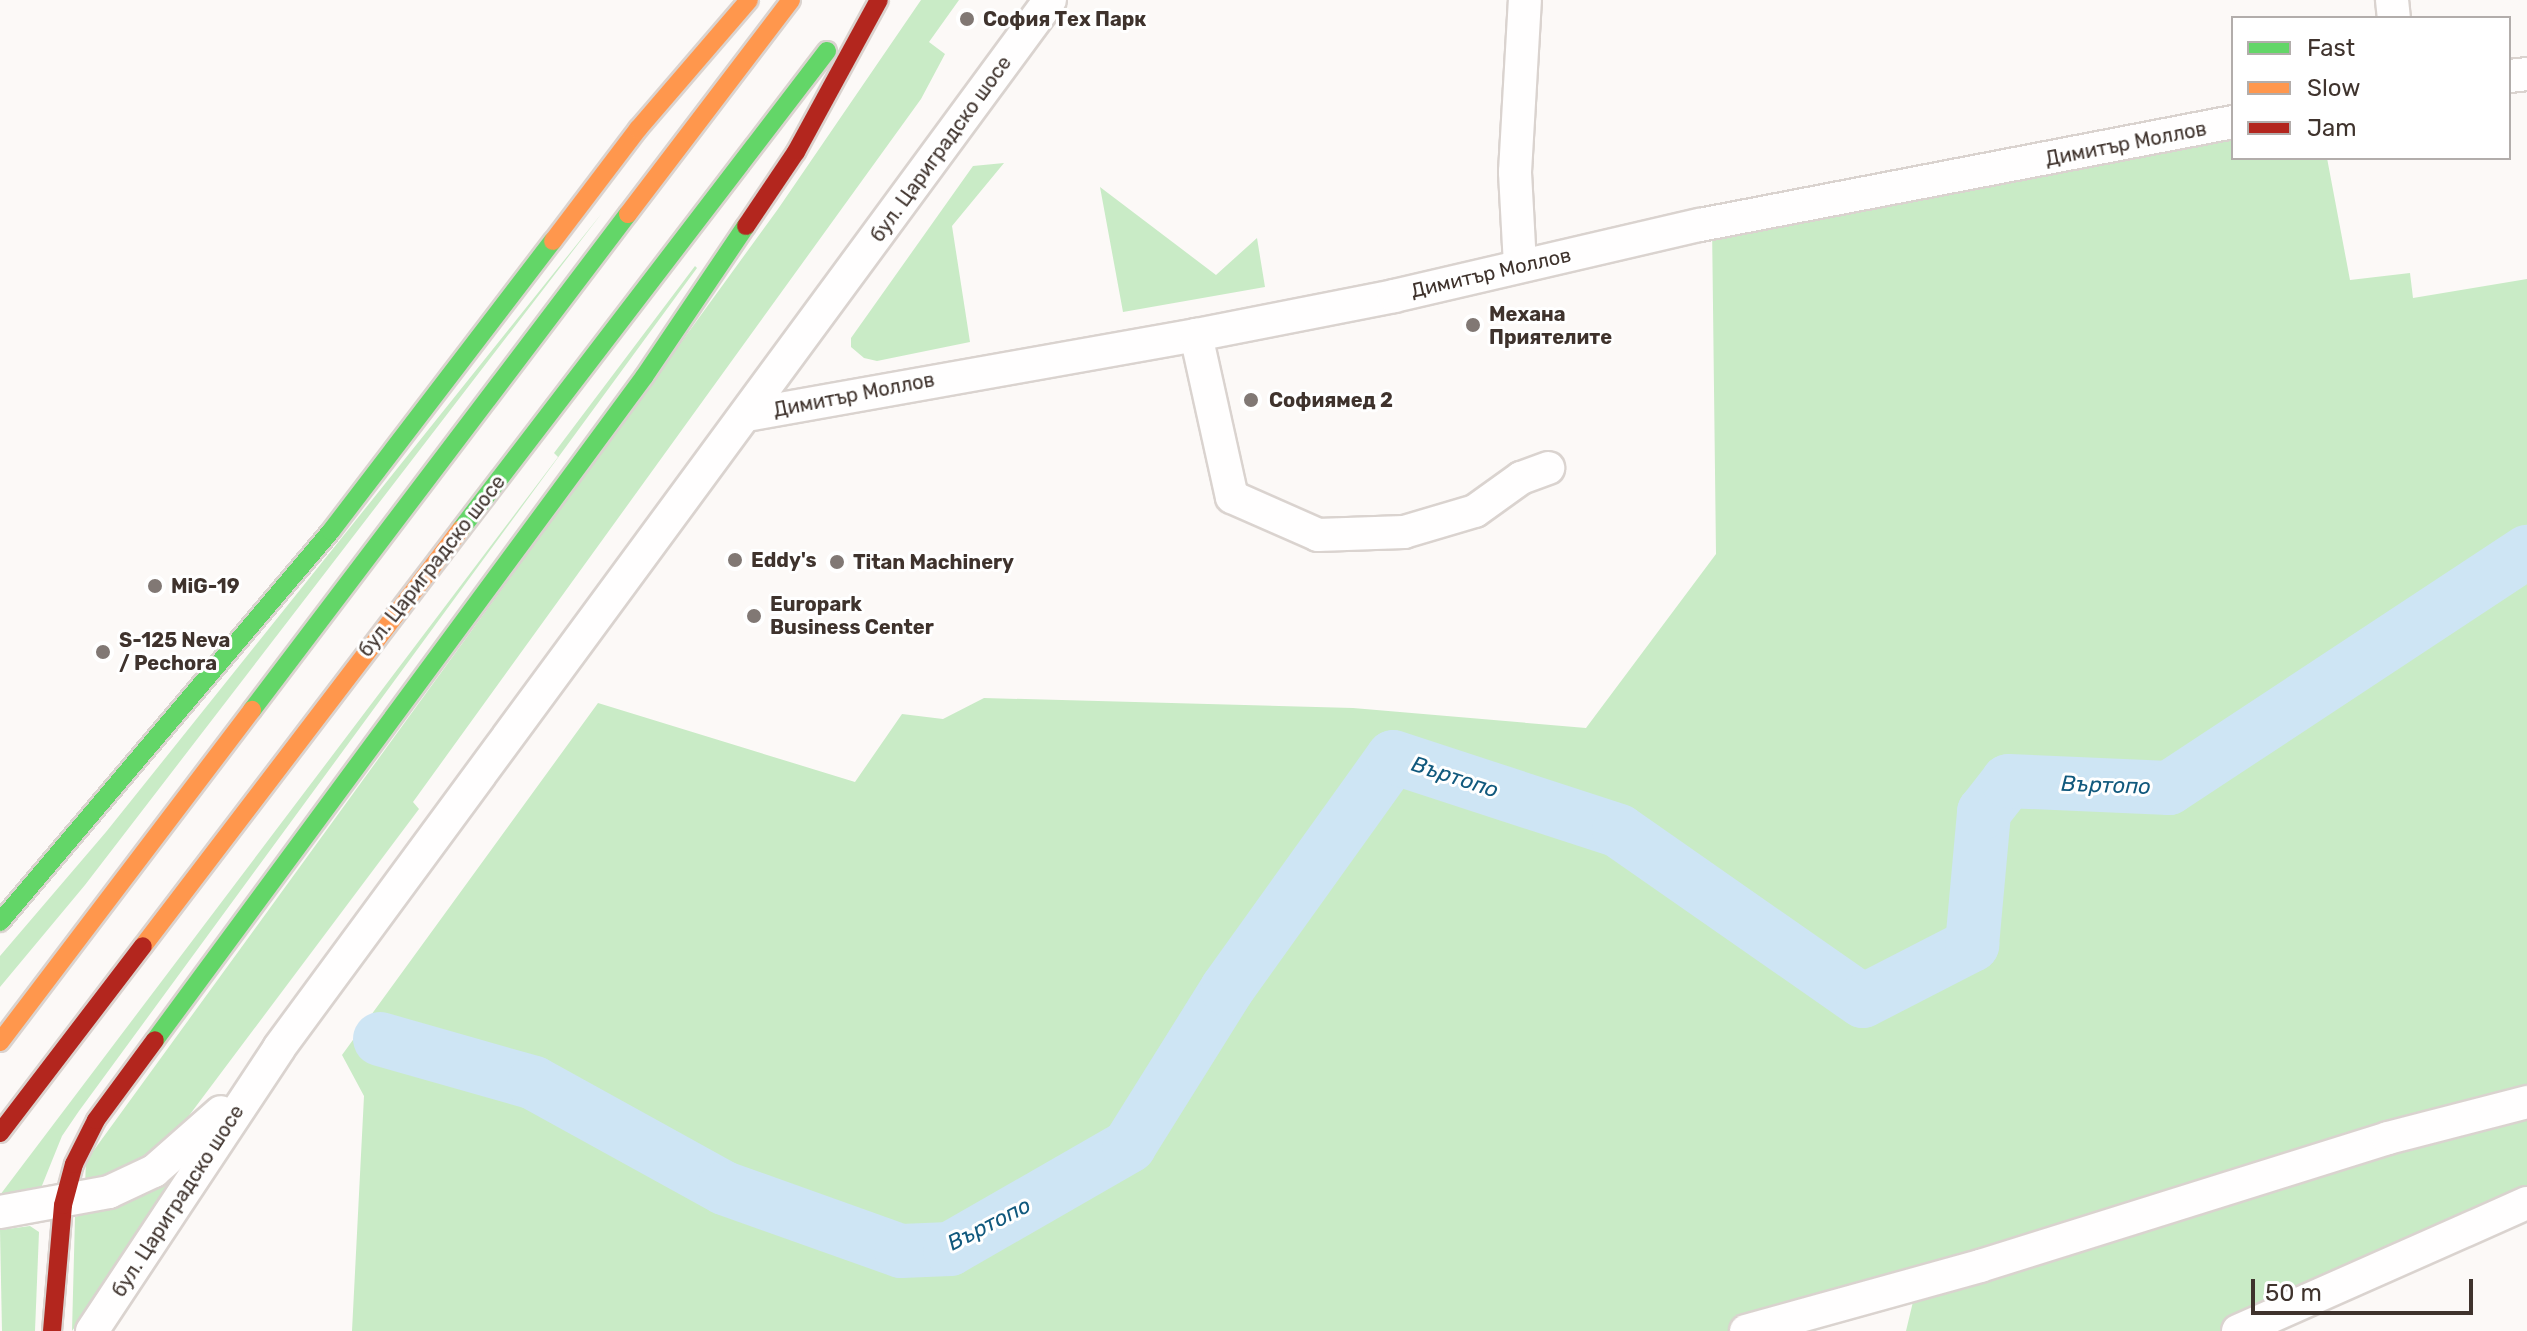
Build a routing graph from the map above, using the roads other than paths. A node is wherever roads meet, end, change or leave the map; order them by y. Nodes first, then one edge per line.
1 (749, 0) edge
2 (791, 0) edge
3 (866, 0) edge
4 (879, 0) edge
5 (1050, 0) edge
6 (1525, 0) edge
7 (2231, 122) edge
8 (1520, 265) junction
9 (1196, 335) junction
10 (747, 415) junction
11 (1548, 468) dead end
12 (0, 922) edge
13 (0, 1042) edge
14 (263, 1070) junction
15 (2527, 1102) edge
16 (0, 1133) edge
17 (2527, 1203) edge
18 (63, 1205) junction
19 (0, 1212) edge
20 (52, 1331) edge
21 (92, 1331) edge
22 (1746, 1331) edge
23 (2238, 1331) edge

1 - 12 highway
2 - 13 highway
3 - 16 highway, бул. Цариградско шосе
4 - 18 highway
5 - 10 street, бул. Цариградско шосе
6 - 8 street
7 - 8 street, Димитър Моллов
8 - 9 street, Димитър Моллов
9 - 10 street, Димитър Моллов
9 - 11 street
10 - 14 street, бул. Цариградско шосе
14 - 18 street, бул. Цариградско шосе
14 - 21 street, бул. Цариградско шосе
15 - 22 street
17 - 23 street
18 - 19 street, бул. Цариградско шосе
18 - 20 highway

